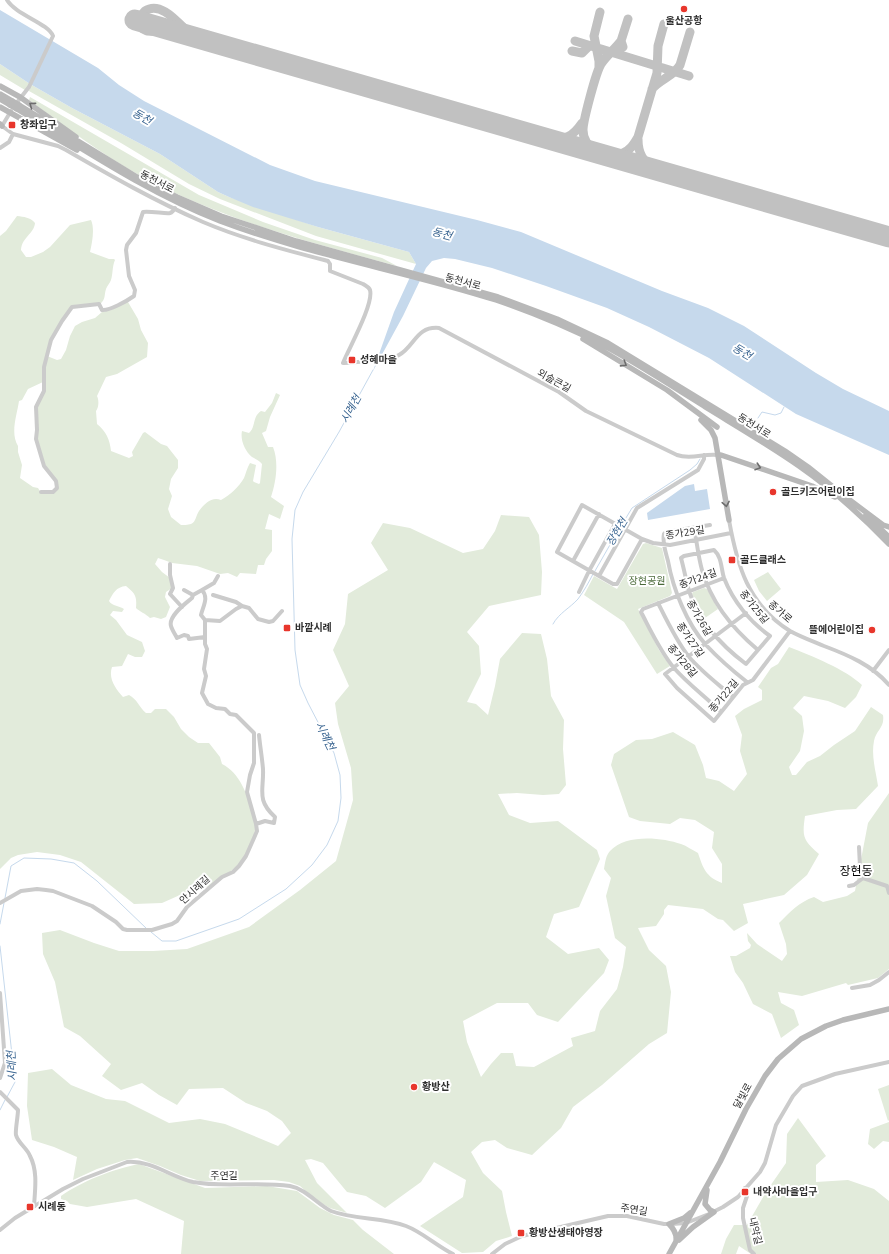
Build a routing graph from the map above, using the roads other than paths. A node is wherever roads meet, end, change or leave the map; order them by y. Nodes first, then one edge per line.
1 (7, 0) edge
2 (0, 86) edge
3 (0, 94) edge
4 (20, 97) junction
5 (0, 99) edge
6 (11, 103) junction
7 (0, 107) edge
8 (9, 113) junction
9 (1, 125) edge
10 (13, 134) junction
11 (0, 148) edge
12 (120, 169) junction
13 (175, 208) junction
14 (439, 282) junction
15 (555, 322) junction
16 (640, 374) junction
17 (717, 427) dead end
18 (718, 453) junction
19 (704, 454) junction
20 (41, 492) dead end
21 (847, 498) junction
22 (854, 510) junction
23 (599, 514) junction
24 (729, 520) joint
25 (616, 524) junction
26 (710, 525) dead end
27 (889, 527) edge
28 (694, 528) junction
29 (625, 529) junction
30 (731, 533) junction
31 (889, 537) edge
32 (642, 539) junction
33 (696, 540) junction
34 (889, 544) edge
35 (664, 545) junction
36 (698, 553) junction
37 (573, 561) junction
38 (170, 564) dead end
39 (590, 571) junction
40 (218, 576) dead end
41 (598, 576) junction
42 (724, 578) junction
43 (707, 585) junction
44 (184, 590) dead end
45 (202, 590) junction
46 (578, 592) dead end
47 (689, 592) junction
48 (193, 595) junction
49 (213, 595) dead end
50 (677, 595) junction
51 (658, 603) junction
52 (242, 606) junction
53 (182, 607) junction
54 (282, 612) dead end
55 (641, 612) joint
56 (746, 612) junction
57 (205, 620) junction
58 (730, 624) junction
59 (790, 631) junction
60 (715, 636) junction
61 (205, 637) junction
62 (705, 644) junction
63 (758, 650) junction
64 (889, 650) edge
65 (689, 656) junction
66 (674, 668) junction
67 (873, 670) junction
68 (747, 682) junction
69 (889, 685) edge
70 (733, 697) junction
71 (722, 712) junction
72 (260, 735) dead end
73 (256, 824) junction
74 (859, 847) dead end
75 (863, 878) junction
76 (848, 886) dead end
77 (889, 893) edge
78 (0, 903) edge
79 (889, 972) edge
80 (852, 988) dead end
81 (0, 993) edge
82 (889, 1009) edge
83 (889, 1062) edge
84 (0, 1078) edge
85 (0, 1092) edge
86 (708, 1184) junction
87 (745, 1188) junction
88 (34, 1206) junction
89 (694, 1210) junction
90 (714, 1212) junction
91 (686, 1223) junction
92 (669, 1224) junction
93 (0, 1230) edge
94 (675, 1243) junction
95 (453, 1254) edge
96 (492, 1254) edge
97 (669, 1254) edge
98 (754, 1254) edge

1 - 4 street
2 - 4 main road
3 - 6 main road, 동천서로
4 - 8 street
12 -> 4 main road
5 - 6 main road, 동천서로
6 - 12 main road, 동천서로, bridge
7 - 8 main road
8 - 9 street
8 - 12 main road
9 - 10 street
10 - 11 street
10 - 13 street
12 - 14 main road, 동천서로
13 - 19 street, 외솔큰길
13 - 20 street
14 - 15 main road, 동천서로
14 - 21 main road, 동천서로
15 -> 16 main road
15 - 22 main road, 동천서로
16 - 17 main road
16 - 18 main road
18 - 19 street, 외솔큰길
18 -> 22 main road
18 -> 24 main road
19 - 29 street
21 - 27 main road
21 - 31 main road, 동천서로
22 - 34 main road, 동천서로
23 - 25 street, 종가29길
23 - 37 street
23 - 37 street, 종가29길
24 - 30 street, 종가로
25 - 29 street, 종가29길
25 - 39 street
26 - 28 street
28 - 33 street
28 - 35 street
29 - 32 street, 종가29길
29 - 41 street
30 - 33 street, 종가29길
30 - 59 street, 종가로
32 - 35 street, 종가29길
32 - 41 street, 종가29길
33 - 35 street, 종가29길
33 - 36 street
35 - 50 street, 종가26길
36 - 42 street, 종가25길
36 - 43 street
36 - 47 street
37 - 39 street, 종가29길
38 - 53 street
39 - 41 street, 종가29길
39 - 46 street
40 - 45 street
42 - 43 street, 종가24길
42 - 56 street, 종가25길
43 - 47 street, 종가24길
43 - 58 street
44 - 48 street
45 - 48 street
45 - 57 street
47 - 50 street, 종가24길
47 - 60 street
48 - 53 street
49 - 52 street
50 - 51 street, 종가24길
50 - 62 street, 종가26길
51 - 55 street, 종가24길
51 - 65 street, 종가27길
52 - 54 street
52 - 57 street
53 - 61 street
55 - 66 street, 종가28길
56 - 58 street
56 - 63 street, 종가25길
57 - 61 street
58 - 60 street
58 - 63 street
59 - 67 street, 종가로
59 - 68 street, 종가22길
60 - 62 street
60 - 63 street
61 - 73 street, 안시례길
62 - 65 street
62 - 68 street, 종가26길
64 - 67 street
65 - 66 street
65 - 70 street, 종가27길
66 - 71 street, 종가28길
66 - 71 street, 종가22길
67 - 69 street, 종가로
68 - 70 street, 종가22길
70 - 71 street, 종가22길
72 - 73 street
73 - 78 street, 안시례길
74 - 75 street
75 - 76 street
75 - 77 street
79 - 80 street
81 - 84 street
82 - 86 main road, 달빛로
83 - 87 street
85 - 88 street
86 - 89 main road, 달빛로
86 - 90 main road
87 - 90 street, 주연길
87 - 98 street, 내약길
88 - 93 street, 주연길
88 - 95 street, 주연길
89 - 91 main road, 달빛로
89 - 92 main road
90 - 91 street, 주연길
90 - 94 main road
91 - 92 street, 주연길
91 - 94 main road, 달빛로
92 - 94 main road
92 - 96 street, 주연길
94 - 97 main road, 달빛로

